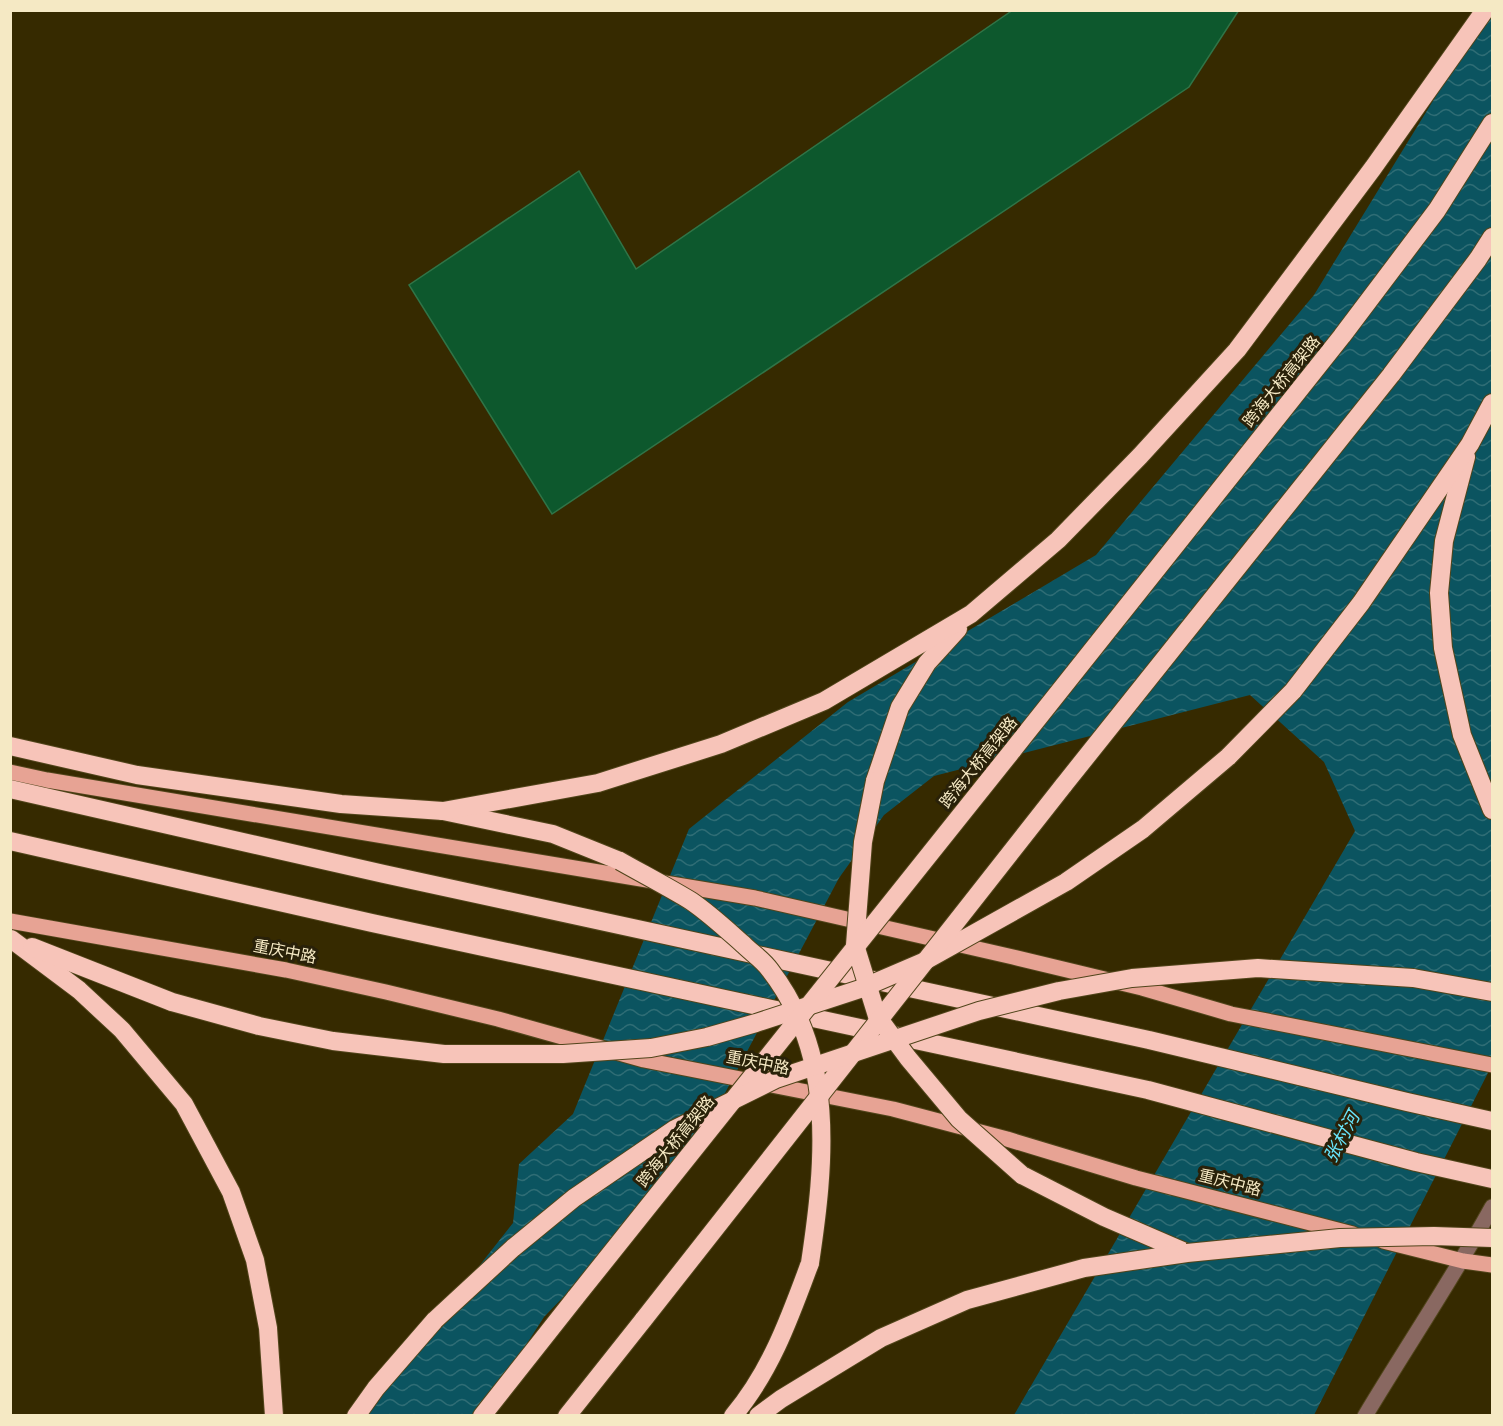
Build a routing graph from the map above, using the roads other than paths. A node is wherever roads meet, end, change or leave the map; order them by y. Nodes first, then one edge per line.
1 (1485, 10) edge
2 (1492, 123) edge
3 (1492, 237) edge
4 (1492, 403) edge
5 (1470, 444) junction
6 (971, 614) junction
7 (10, 746) edge
8 (10, 772) edge
9 (10, 789) edge
10 (1492, 810) edge
11 (443, 811) junction
12 (10, 841) edge
13 (10, 921) edge
14 (11, 939) edge
15 (1492, 992) edge
16 (1492, 1065) edge
17 (1492, 1121) edge
18 (1485, 1177) edge
19 (1492, 1207) edge
20 (1492, 1238) edge
21 (1187, 1253) junction
22 (1463, 1261) junction
23 (1492, 1265) edge
24 (274, 1416) edge
25 (356, 1416) edge
26 (482, 1416) edge
27 (567, 1416) edge
28 (733, 1416) edge
29 (758, 1416) edge
30 (1365, 1416) edge

1 - 6 highway
2 - 26 highway, 跨海大桥高架路, bridge
3 - 27 highway, bridge
4 - 5 highway
5 - 10 highway
5 - 14 highway, bridge
6 - 11 highway
6 - 21 highway, bridge
7 - 11 highway
8 - 16 main road
9 - 17 highway, bridge
11 - 28 highway, bridge
12 - 18 highway, bridge
13 - 22 main road, 重庆中路, bridge
14 - 24 highway
15 - 25 highway, bridge
19 - 22 street
20 - 21 highway, bridge
21 - 29 highway
22 - 23 main road, 重庆中路
22 - 30 street

